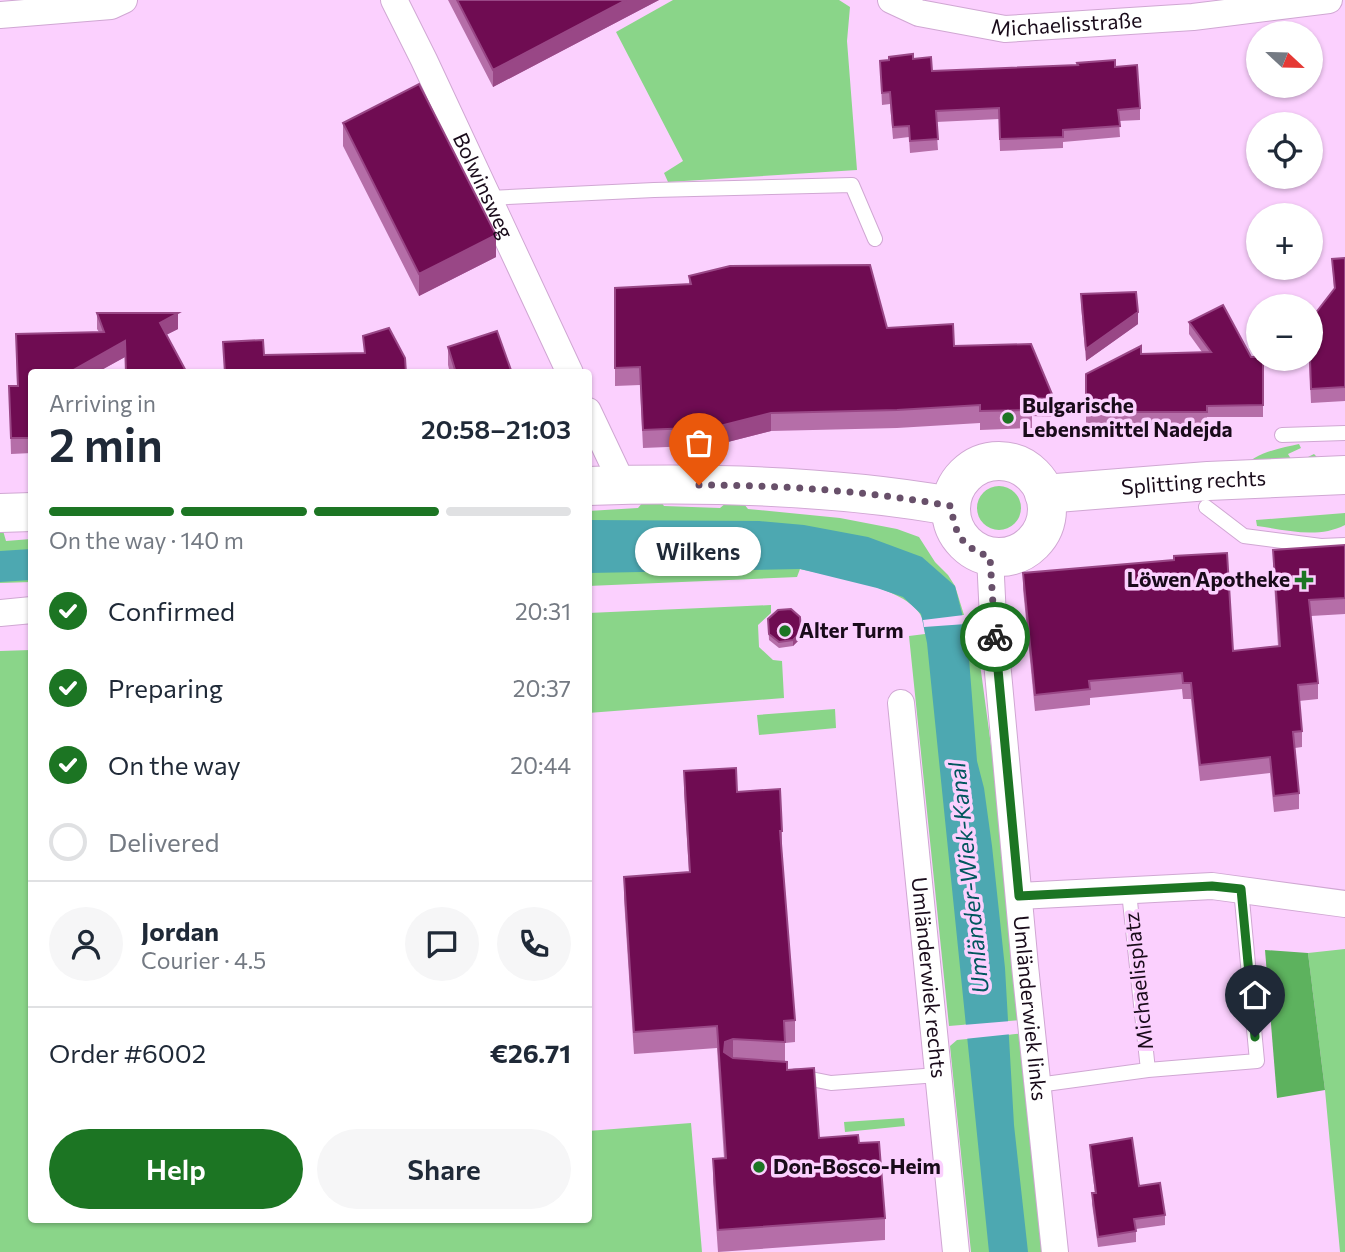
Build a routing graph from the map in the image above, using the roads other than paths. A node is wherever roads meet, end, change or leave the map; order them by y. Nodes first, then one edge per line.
1 (124, 0) edge
2 (394, 0) edge
3 (891, 0) edge
4 (1329, 0) edge
5 (0, 15) edge
6 (489, 198) junction
7 (875, 239) dead end
8 (568, 369) edge
9 (592, 428) edge
10 (1345, 432) edge
11 (1282, 435) dead end
12 (1345, 475) edge
13 (605, 485) edge
14 (1345, 501) edge
15 (1045, 503) junction
16 (951, 506) junction
17 (1206, 507) junction
18 (28, 512) edge
19 (0, 513) edge
20 (1345, 545) edge
21 (990, 557) junction
22 (28, 610) edge
23 (0, 613) edge
24 (901, 703) dead end
25 (1241, 889) junction
26 (1129, 892) junction
27 (1019, 896) junction
28 (1345, 904) edge
29 (1148, 1070) junction
30 (778, 1072) edge
31 (938, 1075) junction
32 (1038, 1085) junction
33 (956, 1252) edge
34 (1055, 1252) edge

1 - 5 street
2 - 6 street, Bolwinsweg
3 - 4 street, Michaelisstraße
6 - 7 lane
6 - 8 street, Bolwinsweg
9 - 13 street
10 - 11 lane
12 - 15 main road, Splitting rechts
13 - 16 main road
14 - 17 main road
15 - 16 main road
15 - 17 main road
15 - 21 main road
16 - 21 main road
17 - 20 lane
18 - 19 main road
21 - 27 street, Umländerwiek links
22 - 23 street
24 - 31 street, Umländerwiek rechts
25 - 26 street
25 - 28 street
25 - 29 lane, Michaelisplatz
26 - 27 street
26 - 29 lane, Michaelisplatz
27 - 32 street, Umländerwiek links
29 - 32 lane, Michaelisplatz
30 - 31 lane
31 - 33 street, Umländerwiek rechts
32 - 34 street, Umländerwiek links

